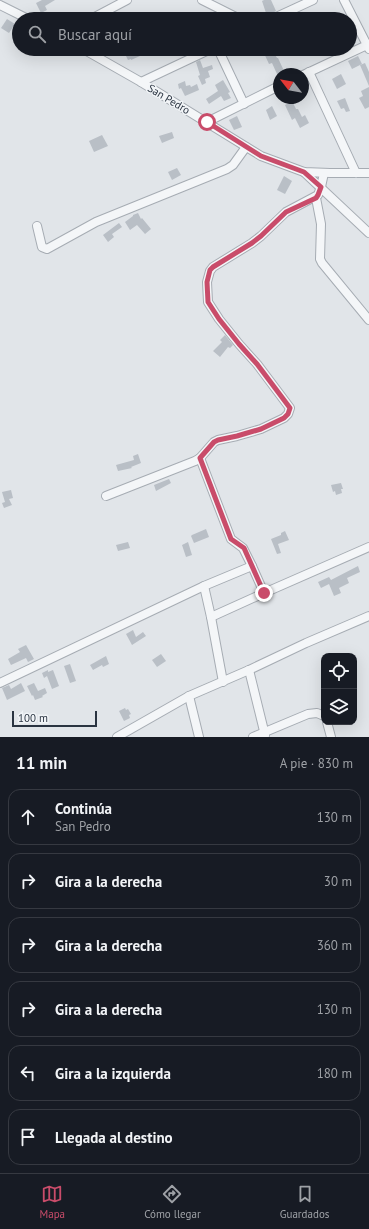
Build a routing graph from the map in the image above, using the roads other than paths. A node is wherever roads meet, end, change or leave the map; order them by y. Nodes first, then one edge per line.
1 (8, 0) edge
2 (127, 0) edge
3 (202, 0) edge
4 (313, 0) edge
5 (344, 0) edge
6 (0, 5) edge
7 (14, 12) edge
8 (104, 12) edge
9 (226, 12) edge
10 (287, 12) edge
11 (350, 12) edge
12 (357, 25) edge
13 (368, 46) edge
14 (357, 51) edge
15 (95, 56) edge
16 (196, 56) edge
17 (221, 56) edge
18 (345, 56) edge
19 (309, 72) edge
20 (309, 79) edge
21 (141, 82) junction
22 (273, 89) edge
23 (244, 104) junction
24 (207, 122) junction
25 (246, 147) junction
26 (304, 172) junction
27 (324, 172) junction
28 (356, 173) junction
29 (369, 173) edge
30 (321, 187) junction
31 (316, 198) junction
32 (36, 226) dead end
33 (369, 233) edge
34 (369, 320) edge
35 (200, 458) junction
36 (106, 496) dead end
37 (369, 547) edge
38 (252, 566) junction
39 (204, 586) junction
40 (264, 593) junction
41 (211, 617) junction
42 (368, 619) edge
43 (249, 670) junction
44 (223, 682) junction
45 (0, 683) edge
46 (189, 696) junction
47 (321, 715) edge
48 (328, 725) edge
49 (132, 733) edge
50 (265, 734) edge
51 (117, 737) edge
52 (199, 737) edge
53 (253, 737) edge
54 (331, 737) edge

1 - 6 street
2 - 8 street
3 - 9 street
4 - 10 street
5 - 11 street
6 - 7 street
12 - 13 street
13 - 14 street
15 - 21 street, San Pedro
16 - 21 street
17 - 23 street
18 - 19 street
20 - 28 street
21 - 24 street, San Pedro
22 - 23 street
23 - 24 street
24 - 25 street, San Pedro
25 - 26 street, San Pedro
25 - 32 street
26 - 27 street, San Pedro
26 - 30 street
27 - 28 street, San Pedro
27 - 30 street
28 - 29 street, San Pedro
30 - 31 street
30 - 33 street
31 - 34 street
31 - 35 street
35 - 36 street
35 - 38 street
37 - 40 street
38 - 39 street
38 - 40 street
39 - 41 street
39 - 45 street
40 - 41 street
41 - 44 street
42 - 43 street
43 - 44 street
43 - 50 street
44 - 46 street
46 - 49 street
46 - 52 street
47 - 50 street
48 - 54 street
49 - 51 street
50 - 53 street

